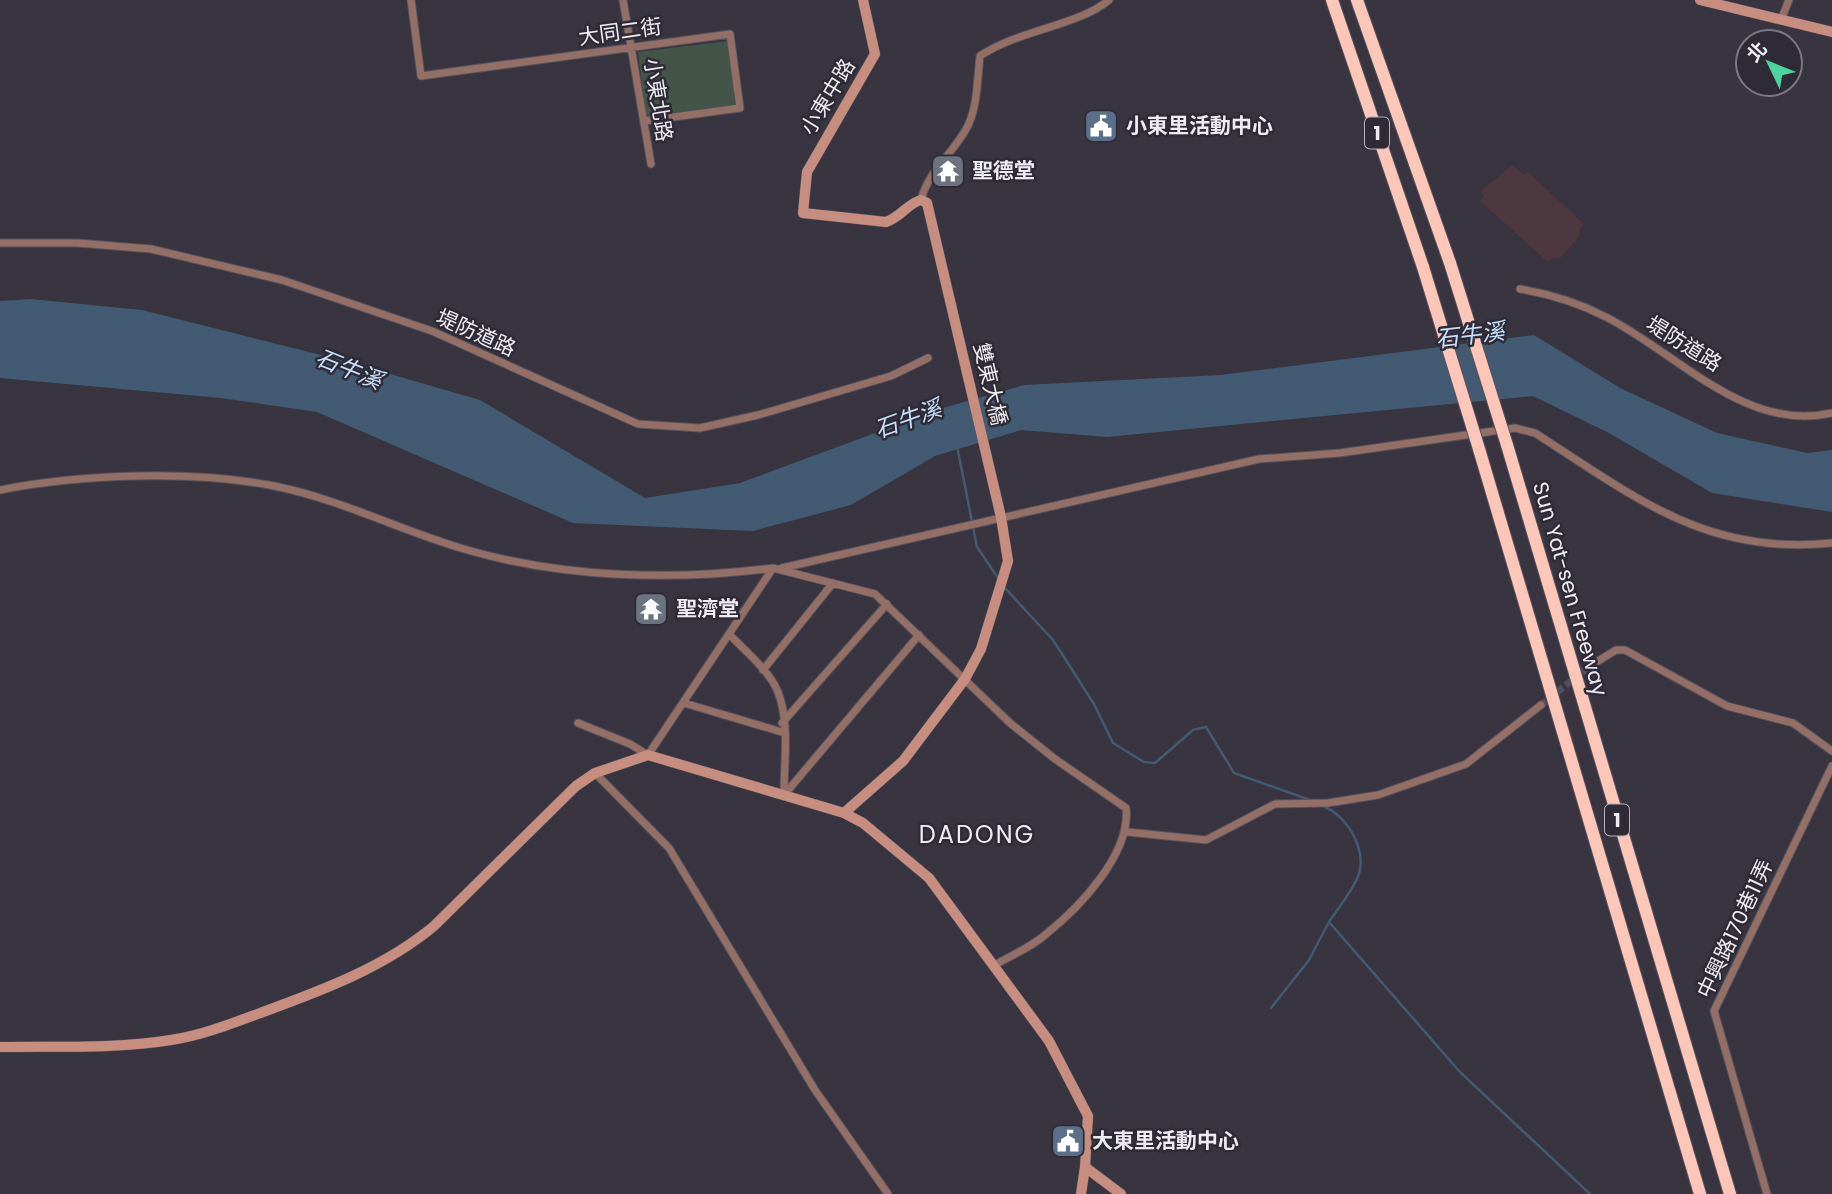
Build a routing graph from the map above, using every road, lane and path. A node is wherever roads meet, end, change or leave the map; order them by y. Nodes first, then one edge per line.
1 (411, 0) edge
2 (623, 0) edge
3 (863, 0) edge
4 (1109, 0) edge
5 (1332, 0) edge
6 (1357, 0) edge
7 (1700, 0) edge
8 (1788, 0) edge
9 (1781, 20) junction
10 (1832, 32) edge
11 (631, 48) junction
12 (644, 121) junction
13 (650, 164) dead end
14 (921, 200) junction
15 (0, 243) edge
16 (1520, 289) dead end
17 (928, 358) dead end
18 (1832, 412) edge
19 (0, 490) edge
20 (1001, 517) junction
21 (1832, 543) edge
22 (777, 568) junction
23 (833, 583) junction
24 (887, 604) junction
25 (730, 634) junction
26 (919, 635) junction
27 (1590, 666) tunnel mouth
28 (763, 670) junction
29 (965, 679) junction
30 (684, 703) junction
31 (1541, 705) tunnel mouth
32 (578, 723) dead end
33 (782, 723) junction
34 (785, 733) junction
35 (1832, 751) edge
36 (648, 755) junction
37 (1832, 766) edge
38 (595, 773) junction
39 (784, 795) junction
40 (844, 813) junction
41 (1127, 832) junction
42 (993, 966) junction
43 (0, 1047) edge
44 (1085, 1167) junction
45 (888, 1194) edge
46 (1081, 1194) edge
47 (1121, 1194) edge
48 (1700, 1194) edge
49 (1730, 1194) edge
50 (1767, 1194) edge

1 - 11 street, 大同二街
2 - 11 street, 小東北路
3 - 14 street, 小東中路
4 - 14 street
5 - 48 highway, 1, bridge
6 - 49 highway, Sun Yat-sen Freeway / 1, bridge
7 - 9 street
8 - 9 street
9 - 10 street
11 - 12 street, 小東北路
11 - 12 street, 大同二街
12 - 13 street, 小東北路
14 - 20 street, 雙東大橋
15 - 17 street, 堤防道路
16 - 18 street, 堤防道路
19 - 22 street
20 - 21 street
20 - 22 street
20 - 29 street, 雙東大橋
22 - 23 street
22 - 25 street
23 - 24 street
23 - 28 street
24 - 26 street
24 - 33 street
25 - 28 street
25 - 30 street
26 - 29 street
26 - 39 street
27 - 35 street
28 - 33 street
29 - 40 street, 雙東大橋
29 - 41 street
30 - 34 street
30 - 36 street
31 - 41 street
32 - 36 street
33 - 34 street
34 - 39 street
36 - 38 street
36 - 39 street
37 - 50 street, 中興路170巷11弄
38 - 43 street
38 - 45 street
39 - 40 street
40 - 42 street
41 - 42 street
42 - 44 street
44 - 46 street
44 - 47 street

